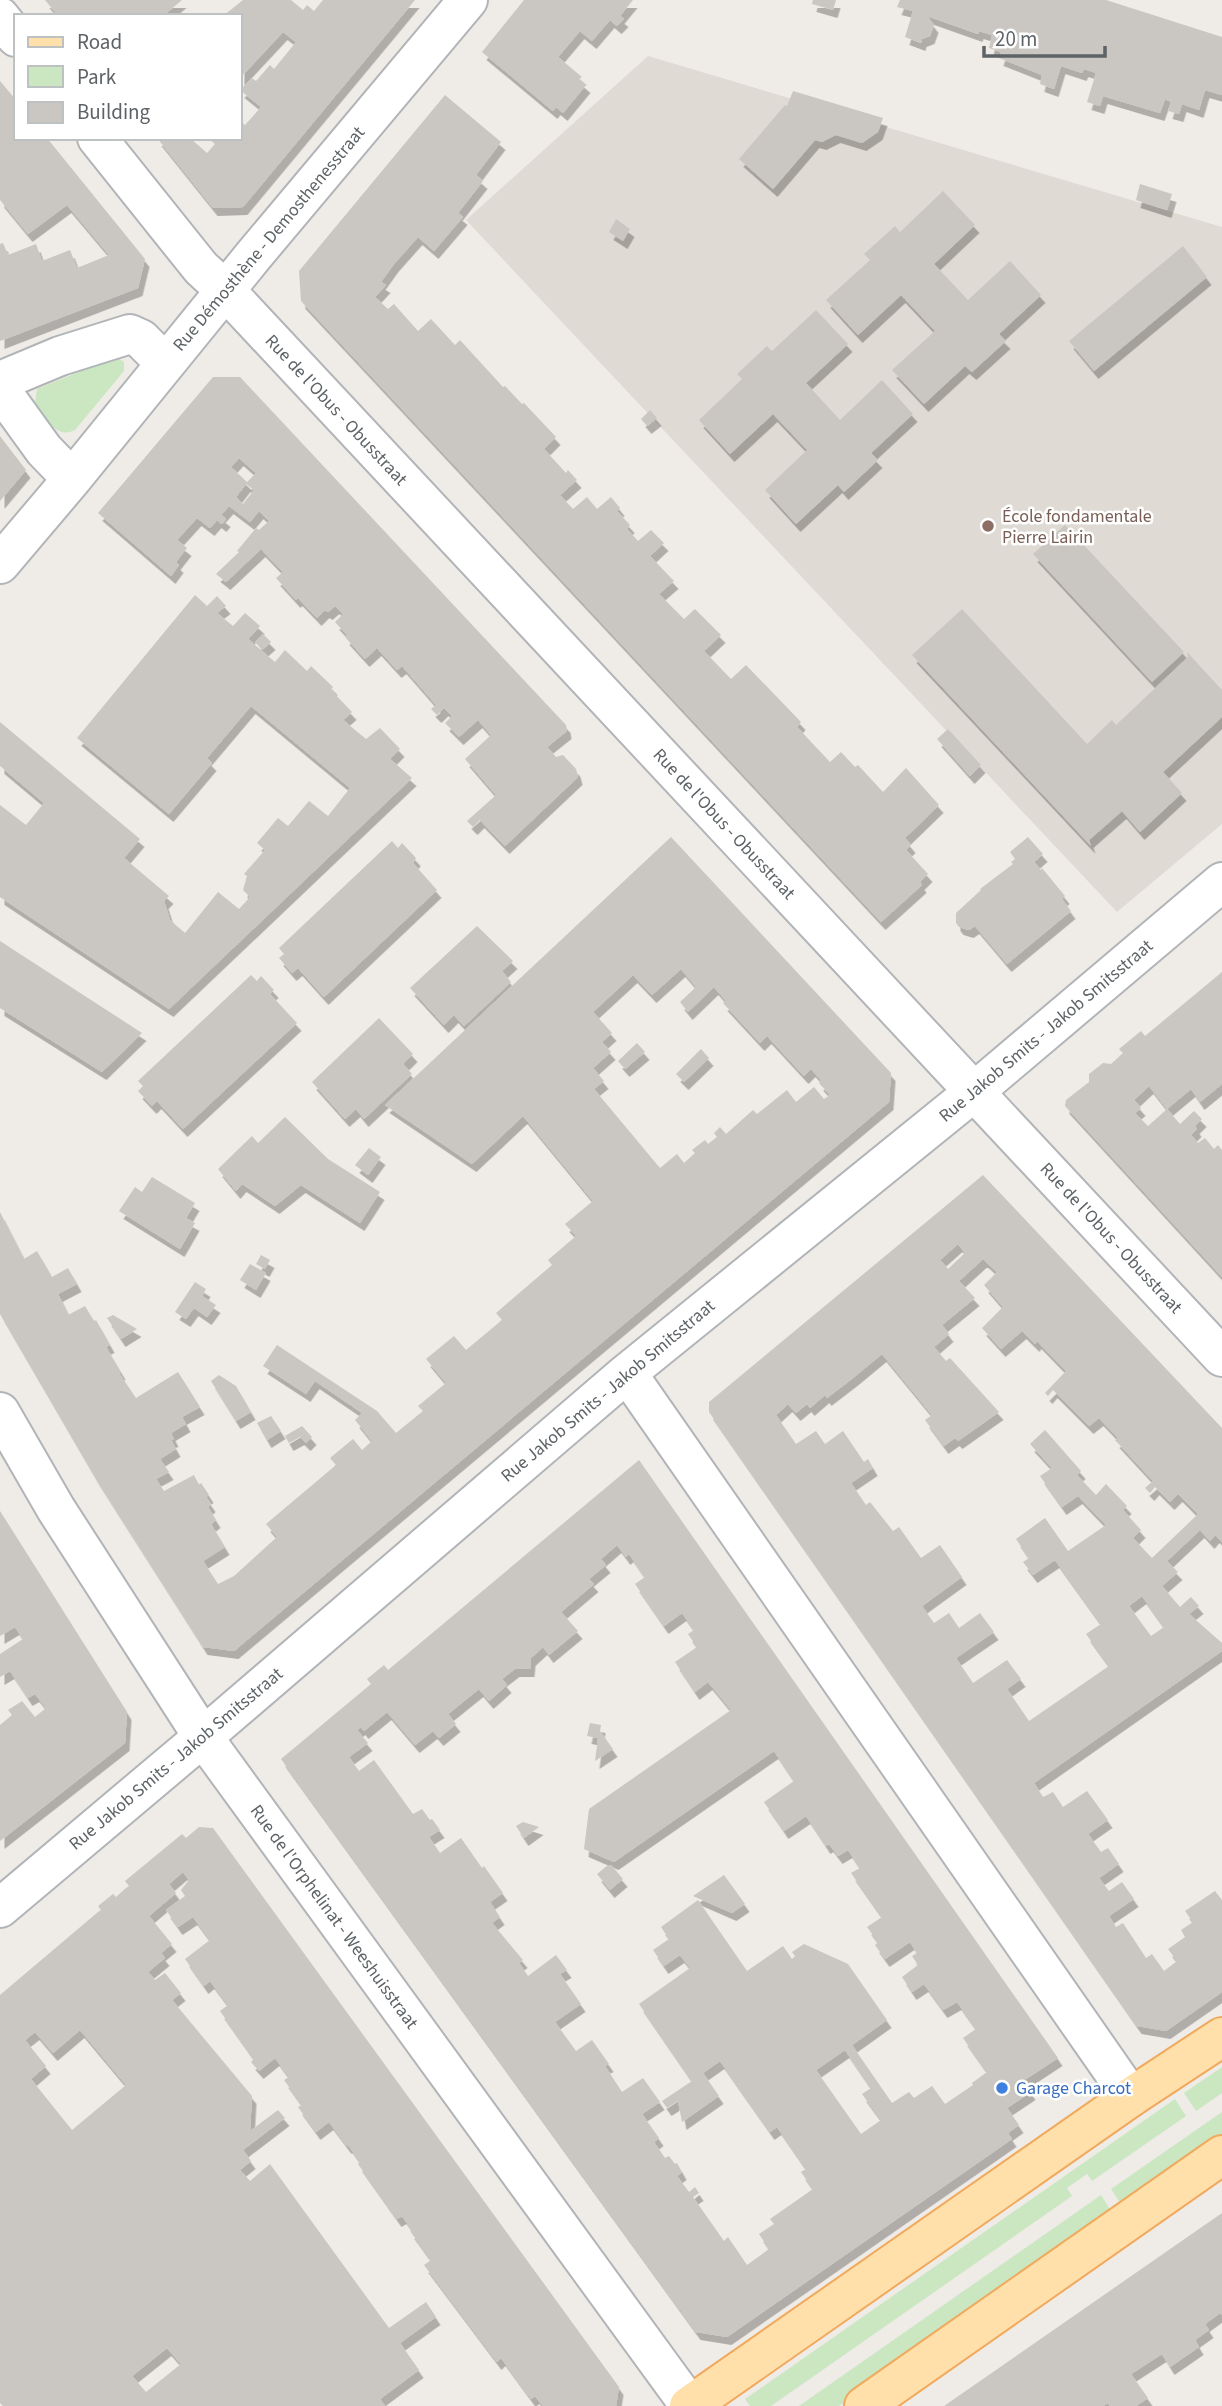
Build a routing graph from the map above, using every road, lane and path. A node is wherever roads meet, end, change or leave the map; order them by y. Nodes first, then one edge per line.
1 (468, 0) edge
2 (0, 17) edge
3 (14, 34) edge
4 (99, 140) edge
5 (225, 290) junction
6 (165, 363) junction
7 (0, 381) edge
8 (0, 389) edge
9 (72, 479) junction
10 (0, 564) edge
11 (1222, 882) edge
12 (975, 1091) junction
13 (1222, 1357) edge
14 (627, 1373) junction
15 (0, 1412) edge
16 (203, 1737) junction
17 (0, 1908) edge
18 (1222, 2038) edge
19 (1131, 2097) junction
20 (1222, 2155) edge
21 (690, 2406) edge
22 (863, 2406) edge

1 - 5 street, Rue Démosthène - Demosthenesstraat
2 - 3 street
4 - 5 street, Rue de l'Obus - Obusstraat
5 - 6 street, Rue Démosthène - Demosthenesstraat
5 - 12 street, Rue de l'Obus - Obusstraat
6 - 7 street
6 - 9 street, Rue Démosthène - Demosthenesstraat
8 - 9 street
9 - 10 street, Rue Démosthène - Demosthenesstraat
11 - 12 street, Rue Jakob Smits - Jakob Smitsstraat
12 - 13 street, Rue de l'Obus - Obusstraat
12 - 14 street, Rue Jakob Smits - Jakob Smitsstraat
14 - 16 street, Rue Jakob Smits - Jakob Smitsstraat
14 - 19 street
15 - 16 street, Rue de l'Orphelinat - Weeshuisstraat
16 - 17 street, Rue Jakob Smits - Jakob Smitsstraat
16 - 21 street, Rue de l'Orphelinat - Weeshuisstraat
18 - 19 main road
19 - 21 main road
20 - 22 main road

